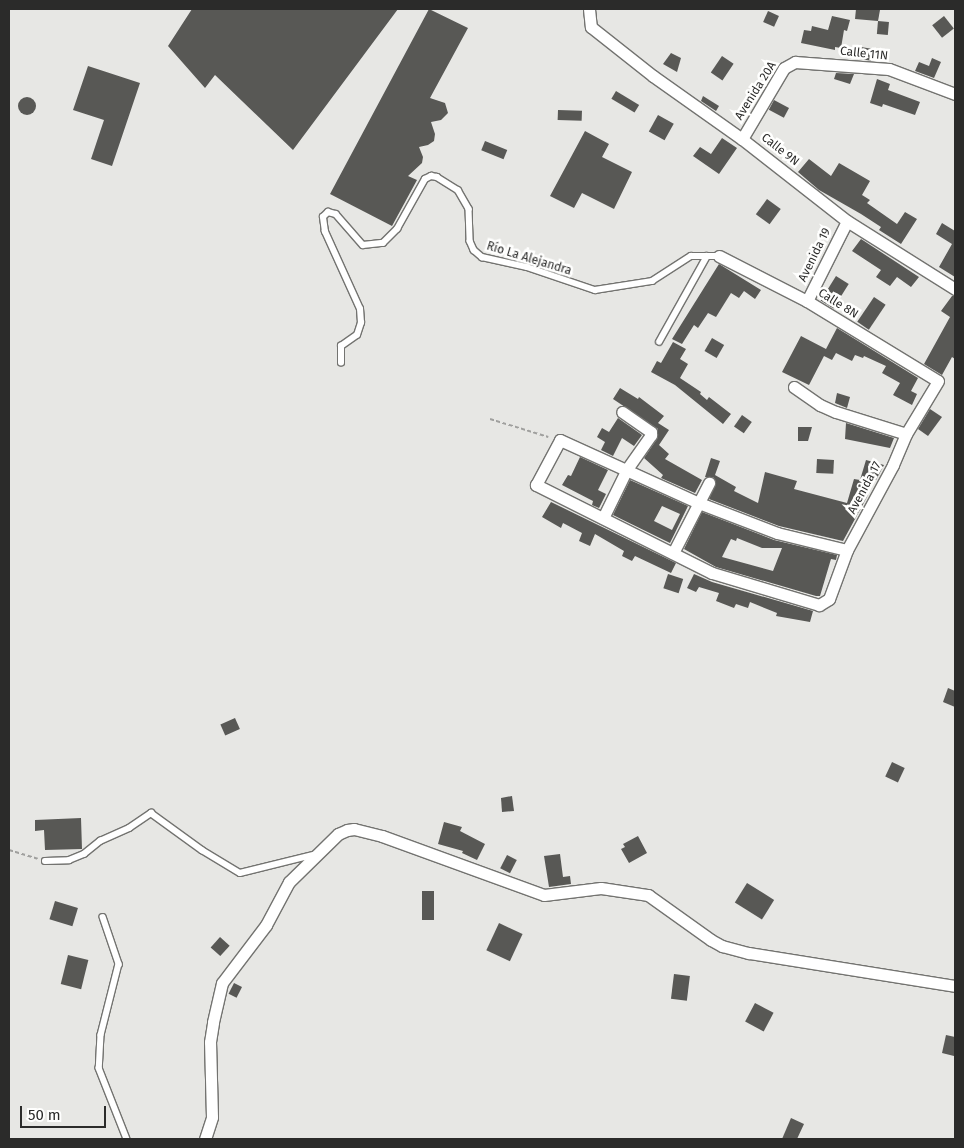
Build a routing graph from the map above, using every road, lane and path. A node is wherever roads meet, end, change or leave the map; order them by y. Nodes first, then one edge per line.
1 (588, 9) edge
2 (795, 62) joint
3 (955, 94) edge
4 (742, 139) junction
5 (847, 221) junction
6 (707, 256) junction
7 (719, 256) joint
8 (955, 289) edge
9 (807, 301) junction
10 (659, 342) dead end
11 (341, 363) dead end
12 (938, 381) joint
13 (794, 387) dead end
14 (622, 412) dead end
15 (490, 419) dead end
16 (906, 434) junction
17 (560, 440) junction
18 (627, 469) junction
19 (709, 483) dead end
20 (699, 503) junction
21 (603, 518) junction
22 (847, 550) junction
23 (673, 554) junction
24 (9, 850) edge
25 (317, 854) junction
26 (46, 861) joint
27 (103, 917) dead end
28 (955, 986) edge
29 (127, 1139) edge
30 (204, 1139) edge

1 - 4 street, Calle 9N
2 - 3 street, Calle 11N
2 - 4 street, Avenida 20A
4 - 5 street, Calle 9N
5 - 8 street, Calle 9N
5 - 9 street, Avenida 19
6 - 7 lane, Río La Alejandra
6 - 10 lane
6 - 11 lane, Río La Alejandra
7 - 9 street, Calle 8N
9 - 12 street, Calle 8N
12 - 16 street, Avenida 17
13 - 16 street
14 - 18 street
15 - 17 path
16 - 22 street, Avenida 17
17 - 18 street
17 - 21 street
18 - 20 street
18 - 21 street
19 - 20 street
20 - 22 street
20 - 23 street
21 - 23 street
22 - 23 street, Avenida 17
24 - 26 path
25 - 26 lane
25 - 28 street
25 - 30 street
27 - 29 lane

